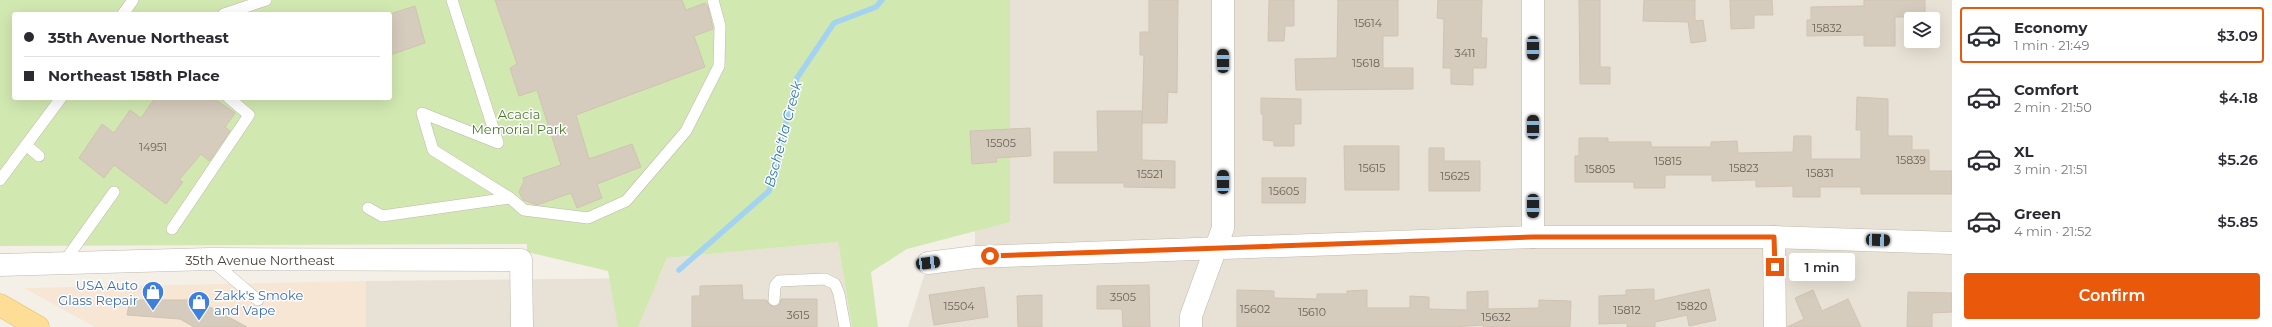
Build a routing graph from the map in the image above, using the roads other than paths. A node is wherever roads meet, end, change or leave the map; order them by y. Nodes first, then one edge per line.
1 (133, 0) edge
2 (266, 0) edge
3 (452, 0) edge
4 (714, 0) edge
5 (1223, 0) edge
6 (1533, 0) edge
7 (124, 12) edge
8 (230, 12) edge
9 (60, 100) edge
10 (231, 100) edge
11 (26, 145) junction
12 (39, 156) dead end
13 (0, 180) edge
14 (114, 192) dead end
15 (510, 198) junction
16 (368, 208) dead end
17 (172, 228) dead end
18 (1533, 237) junction
19 (1774, 237) junction
20 (1952, 243) edge
21 (1217, 247) junction
22 (210, 259) junction
23 (64, 262) junction
24 (928, 263) dead end
25 (0, 265) edge
26 (258, 300) dead end
27 (774, 300) dead end
28 (0, 305) edge
29 (38, 327) edge
30 (522, 327) edge
31 (845, 327) edge
32 (1191, 327) edge
33 (1775, 327) edge

1 - 7 lane
2 - 8 lane
3 - 15 lane
4 - 15 lane
5 - 21 street
6 - 18 street
9 - 11 lane
10 - 17 lane
11 - 12 lane
11 - 13 lane
14 - 23 lane
15 - 16 lane
18 - 19 street
18 - 21 street
19 - 20 street
19 - 33 street
21 - 24 street
21 - 32 street
22 - 23 street, 35th Avenue Northeast
22 - 26 lane
22 - 30 street, 35th Avenue Northeast
23 - 25 street, 35th Avenue Northeast
27 - 31 lane
28 - 29 main road

